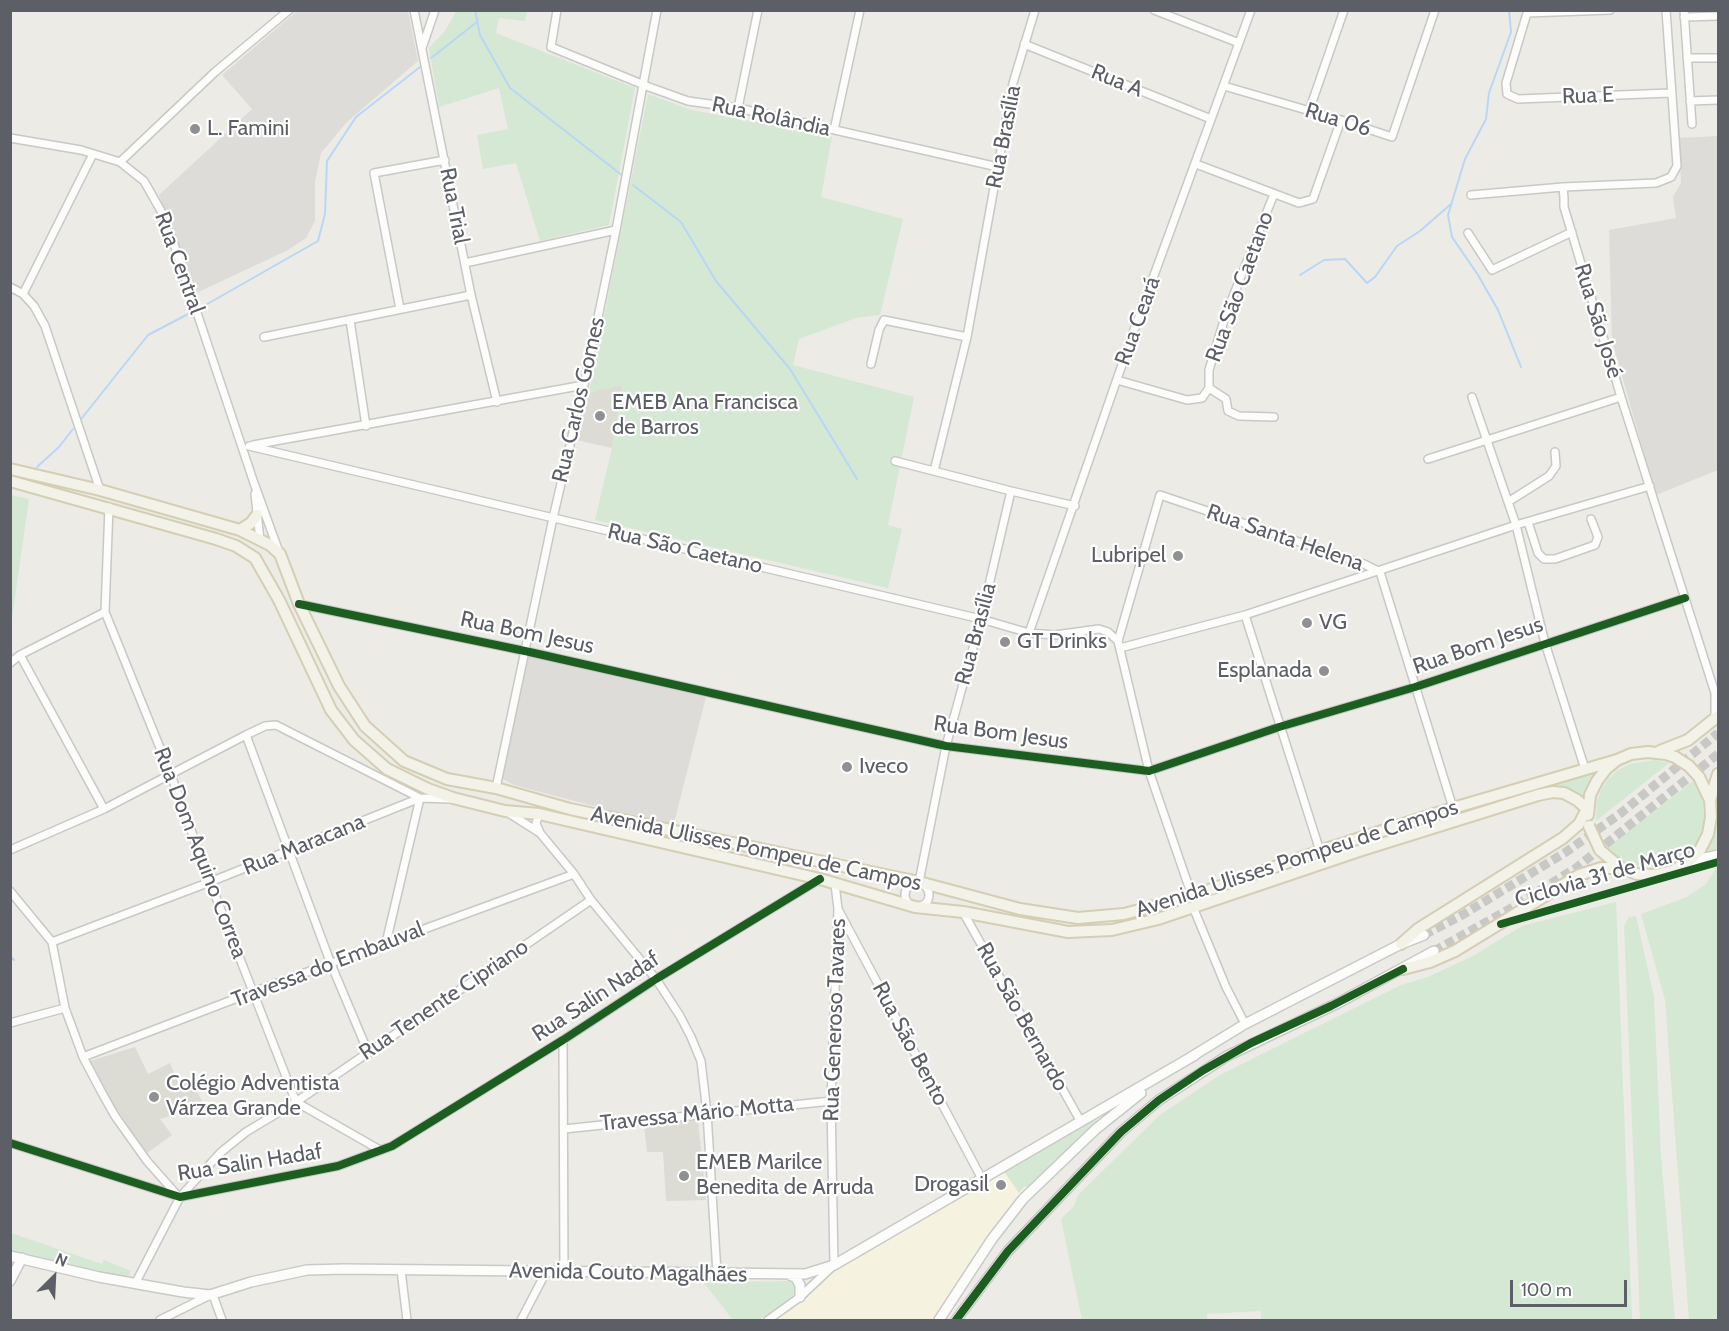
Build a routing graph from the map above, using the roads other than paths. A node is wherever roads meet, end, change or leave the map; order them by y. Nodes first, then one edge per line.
1 (289, 10) edge
2 (414, 10) edge
3 (435, 10) edge
4 (557, 10) edge
5 (657, 10) edge
6 (758, 10) edge
7 (860, 10) edge
8 (1035, 10) edge
9 (1154, 10) edge
10 (1251, 10) edge
11 (1344, 10) edge
12 (1435, 10) edge
13 (1610, 10) edge
14 (1666, 10) edge
15 (1528, 12) edge
16 (1684, 14) edge
17 (1719, 16) edge
18 (1239, 43) junction
19 (1024, 44) junction
20 (422, 48) junction
21 (1687, 58) junction
22 (1719, 58) edge
23 (644, 85) junction
24 (1224, 86) junction
25 (1670, 93) junction
26 (1719, 100) edge
27 (1690, 101) junction
28 (738, 108) junction
29 (1308, 111) junction
30 (1211, 118) junction
31 (1341, 120) junction
32 (1692, 124) dead end
33 (834, 130) junction
34 (10, 138) edge
35 (93, 154) junction
36 (445, 160) junction
37 (120, 162) junction
38 (1196, 164) junction
39 (998, 167) junction
40 (1563, 187) junction
41 (1274, 194) junction
42 (1471, 195) dead end
43 (616, 230) junction
44 (1572, 232) junction
45 (1468, 233) dead end
46 (465, 263) junction
47 (10, 286) edge
48 (23, 294) junction
49 (471, 295) junction
50 (400, 309) junction
51 (350, 320) junction
52 (264, 337) dead end
53 (967, 337) junction
54 (871, 364) dead end
55 (1117, 380) junction
56 (584, 386) junction
57 (1209, 388) junction
58 (1472, 397) dead end
59 (1621, 397) junction
60 (497, 402) junction
61 (1274, 417) dead end
62 (366, 426) junction
63 (1488, 439) junction
64 (245, 447) junction
65 (1555, 452) dead end
66 (1428, 459) dead end
67 (896, 461) dead end
68 (10, 469) edge
69 (934, 471) junction
70 (10, 481) edge
71 (254, 483) junction
72 (1650, 486) junction
73 (100, 490) junction
74 (1011, 491) junction
75 (1508, 502) junction
76 (1075, 506) junction
77 (109, 507) junction
78 (257, 515) junction
79 (553, 518) junction
80 (1591, 519) dead end
81 (1528, 522) junction
82 (1516, 525) junction
83 (240, 530) junction
84 (260, 540) junction
85 (280, 554) junction
86 (255, 558) junction
87 (1380, 572) junction
88 (1685, 598) junction
89 (279, 600) junction
90 (299, 604) junction
91 (105, 612) junction
92 (1245, 615) junction
93 (981, 619) junction
94 (1029, 633) junction
95 (1545, 643) junction
96 (1119, 645) junction
97 (525, 651) junction
98 (20, 655) junction
99 (10, 663) edge
100 (1415, 687) junction
101 (1717, 718) edge
102 (1279, 727) junction
103 (246, 735) junction
104 (946, 746) junction
105 (1656, 752) junction
106 (1617, 760) junction
107 (1585, 769) junction
108 (1149, 771) junction
109 (1719, 774) edge
110 (171, 775) junction
111 (496, 788) junction
112 (420, 798) junction
113 (453, 798) junction
114 (1713, 804) edge
115 (1454, 808) junction
116 (104, 809) junction
117 (1587, 809) junction
118 (505, 811) junction
119 (540, 814) junction
120 (540, 834) junction
121 (10, 850) edge
122 (290, 850) junction
123 (1320, 851) junction
124 (1719, 855) edge
125 (1688, 862) junction
126 (1621, 868) junction
127 (574, 874) junction
128 (820, 879) junction
129 (210, 882) junction
130 (918, 882) junction
131 (835, 884) junction
132 (10, 891) edge
133 (591, 900) junction
134 (1192, 901) junction
135 (915, 907) junction
136 (838, 909) junction
137 (963, 912) junction
138 (1424, 935) tunnel mouth
139 (52, 942) junction
140 (386, 943) junction
141 (1401, 944) junction
142 (1434, 951) tunnel mouth
143 (331, 964) junction
144 (1403, 969) junction
145 (656, 979) junction
146 (253, 992) junction
147 (65, 1008) junction
148 (10, 1023) edge
149 (1245, 1024) junction
150 (563, 1040) junction
151 (368, 1052) junction
152 (1195, 1055) junction
153 (83, 1058) junction
154 (831, 1101) junction
155 (296, 1102) junction
156 (707, 1113) junction
157 (1081, 1122) junction
158 (564, 1129) junction
159 (10, 1143) edge
160 (392, 1146) joint
161 (380, 1150) junction
162 (982, 1179) junction
163 (180, 1197) junction
164 (10, 1256) edge
165 (22, 1258) junction
166 (834, 1265) junction
167 (401, 1270) junction
168 (546, 1272) junction
169 (564, 1272) junction
170 (717, 1273) junction
171 (790, 1275) junction
172 (10, 1281) edge
173 (135, 1284) junction
174 (211, 1295) junction
175 (800, 1297) junction
176 (160, 1320) edge
177 (222, 1320) edge
178 (407, 1320) edge
179 (521, 1320) edge
180 (768, 1320) edge
181 (939, 1320) edge
182 (956, 1320) edge

1 - 37 street
2 - 20 street, Rua Trial
3 - 20 street
4 - 23 street, Rua Rolândia
5 - 23 street, Rua Carlos Gomes
6 - 28 street
7 - 33 street
8 - 19 street, Rua Brasília
9 - 18 street
10 - 18 street, Rua Ceará
11 - 29 street
12 - 31 street, Rua 06
13 - 15 street
14 - 25 street
15 - 25 street, Rua E
16 - 17 street
16 - 21 street
18 - 24 street, Rua Ceará
19 - 30 street, Rua A
19 - 39 street, Rua Brasília
20 - 36 street, Rua Trial
21 - 22 street
21 - 27 street
23 - 28 street, Rua Rolândia
23 - 43 street, Rua Carlos Gomes
24 - 29 street, Rua 06
24 - 30 street, Rua Ceará
25 - 40 street
26 - 27 street
27 - 32 street
28 - 33 street, Rua Rolândia
29 - 31 street, Rua 06
30 - 38 street, Rua Ceará
31 - 41 street
33 - 39 street, Rua Rolândia
34 - 35 street, Rua Central
35 - 37 street, Rua Central
35 - 48 street
36 - 46 street, Rua Trial
36 - 50 street
37 - 64 street, Rua Central
38 - 41 street
38 - 55 street, Rua Ceará
39 - 53 street, Rua Brasília
40 - 42 street
40 - 44 street, Rua São José
41 - 57 street, Rua São Caetano
43 - 46 street
43 - 56 street, Rua Carlos Gomes
44 - 45 street
44 - 59 street, Rua São José
46 - 49 street, Rua Trial
47 - 48 street
48 - 73 street
49 - 50 street
49 - 60 street, Rua Trial
50 - 51 street
51 - 52 street
51 - 62 street
53 - 54 street
53 - 69 street, Rua Brasília
55 - 57 street, Rua São Caetano
55 - 76 street, Rua Ceará
56 - 60 street
56 - 79 street, Rua Carlos Gomes
57 - 61 street
58 - 63 street
59 - 63 street
59 - 72 street, Rua São José
60 - 62 street
62 - 64 street
63 - 66 street
63 - 75 street
64 - 71 street, Rua Central
64 - 79 street, Rua São Caetano
65 - 75 street
67 - 69 street
68 - 73 main road
69 - 74 street
70 - 77 main road
71 - 78 street, Rua Central
71 - 85 street, Rua Central
72 - 81 street
72 - 88 street, Rua São José
73 - 83 main road
74 - 76 street
74 - 93 street, Rua Brasília
75 - 82 street
76 - 94 street, Rua Ceará
77 - 86 main road
77 - 91 street, Rua Dom Aquino Correa
78 - 83 main road
78 - 84 street, Rua Central
79 - 93 street, Rua São Caetano
79 - 97 street, Rua Carlos Gomes
80 - 81 street
81 - 82 street
82 - 87 street
82 - 95 street
83 - 84 main road
84 - 85 main road
84 - 86 main road
85 - 90 main road, Avenida Ulisses Pompeu de Campos
86 - 89 main road, Avenida Ulisses Pompeu de Campos
87 - 92 street
87 - 96 street, Rua Santa Helena
87 - 100 street, Rua Santa Helena
88 - 95 street, Rua Bom Jesus
88 - 101 street, Rua São José
89 - 90 main road
89 - 113 main road, Avenida Ulisses Pompeu de Campos
90 - 97 street, Rua Bom Jesus
90 - 111 main road, Avenida Ulisses Pompeu de Campos
91 - 98 street
91 - 110 street, Rua Dom Aquino Correa
92 - 96 street
92 - 102 street
93 - 94 street, Rua São Caetano
93 - 104 street, Rua Brasília
94 - 96 street, Rua São Caetano
95 - 100 street, Rua Bom Jesus
95 - 107 street
96 - 108 street
97 - 104 street, Rua Bom Jesus
97 - 111 street, Rua Carlos Gomes
98 - 99 street
98 - 116 street
100 - 102 street, Rua Bom Jesus
100 - 115 street, Rua Santa Helena
101 - 105 main road
102 - 108 street, Rua Bom Jesus
102 - 123 street
103 - 110 street
103 - 112 street
103 - 122 street
104 - 108 street, Rua Bom Jesus
104 - 130 street, Rua Brasília
105 - 106 main road
105 - 114 main road, bridge
106 - 107 main road, Avenida Ulisses Pompeu de Campos
106 - 117 main road
107 - 115 main road, Avenida Ulisses Pompeu de Campos
108 - 134 street
109 - 114 main road
110 - 116 street
110 - 129 street, Rua Dom Aquino Correa
111 - 118 main road
111 - 130 main road, Avenida Ulisses Pompeu de Campos
112 - 113 street
112 - 122 street, Rua Maracana
112 - 140 street
113 - 118 main road, Avenida Ulisses Pompeu de Campos
114 - 125 main road
115 - 123 main road, Avenida Ulisses Pompeu de Campos
116 - 121 street
117 - 126 main road, bridge
117 - 134 main road, Avenida Ulisses Pompeu de Campos
117 - 141 main road
118 - 119 main road, Avenida Ulisses Pompeu de Campos
118 - 120 street
119 - 120 street
119 - 128 main road, Avenida Ulisses Pompeu de Campos
120 - 127 street
122 - 129 street, Rua Maracana
122 - 143 street
123 - 134 main road, Avenida Ulisses Pompeu de Campos
124 - 125 main road
125 - 126 main road
126 - 144 main road
127 - 133 street
127 - 140 street, Travessa do Embauval
128 - 131 main road, Avenida Ulisses Pompeu de Campos
128 - 145 street, Rua Salin Nadaf
129 - 139 street, Rua Maracana
129 - 146 street, Rua Dom Aquino Correa
130 - 134 main road, Avenida Ulisses Pompeu de Campos
130 - 135 street
130 - 135 street
131 - 135 main road, Avenida Ulisses Pompeu de Campos
131 - 136 street, Rua Generoso Tavares
132 - 139 street
133 - 145 street
133 - 151 street, Rua Tenente Cipriano
134 - 137 main road, Avenida Ulisses Pompeu de Campos
134 - 149 street
135 - 137 main road, Avenida Ulisses Pompeu de Campos
136 - 154 street, Rua Generoso Tavares
136 - 162 street, Rua São Bento
137 - 157 street, Rua São Bernardo
138 - 141 main road
139 - 147 street
140 - 143 street, Travessa do Embauval
141 - 149 main road
142 - 144 main road
143 - 146 street, Travessa do Embauval
143 - 151 street
144 - 182 main road
145 - 150 street, Rua Salin Nadaf
145 - 156 street
146 - 153 street, Travessa do Embauval
146 - 155 street, Rua Dom Aquino Correa
147 - 148 street
147 - 153 street
149 - 152 main road
150 - 158 street
150 - 160 street, Rua Salin Nadaf
151 - 155 street, Rua Tenente Cipriano
152 - 157 main road, Avenida Couto Magalhães
152 - 181 main road
153 - 163 street
154 - 156 street, Travessa Mário Motta
154 - 166 street, Rua Generoso Tavares
155 - 161 street
155 - 163 street, Rua Tenente Cipriano
156 - 158 street, Travessa Mário Motta
156 - 170 street
157 - 162 main road, Avenida Couto Magalhães
158 - 169 street
159 - 163 street, Rua Salin Hadaf
160 - 161 street, Rua Salin Hadaf
161 - 163 street, Rua Salin Hadaf
162 - 166 main road, Avenida Couto Magalhães
163 - 173 street, Rua Tenente Cipriano
164 - 165 main road, Avenida Couto Magalhães
165 - 172 main road
165 - 173 main road, Avenida Couto Magalhães
166 - 171 main road, Avenida Couto Magalhães
166 - 175 street
167 - 168 main road, Avenida Couto Magalhães
167 - 174 main road, Avenida Couto Magalhães
167 - 178 street
168 - 169 main road, Avenida Couto Magalhães
168 - 179 street
169 - 170 main road, Avenida Couto Magalhães
170 - 171 main road, Avenida Couto Magalhães
171 - 175 main road
173 - 174 main road, Avenida Couto Magalhães
174 - 176 street
174 - 177 street
175 - 180 street

